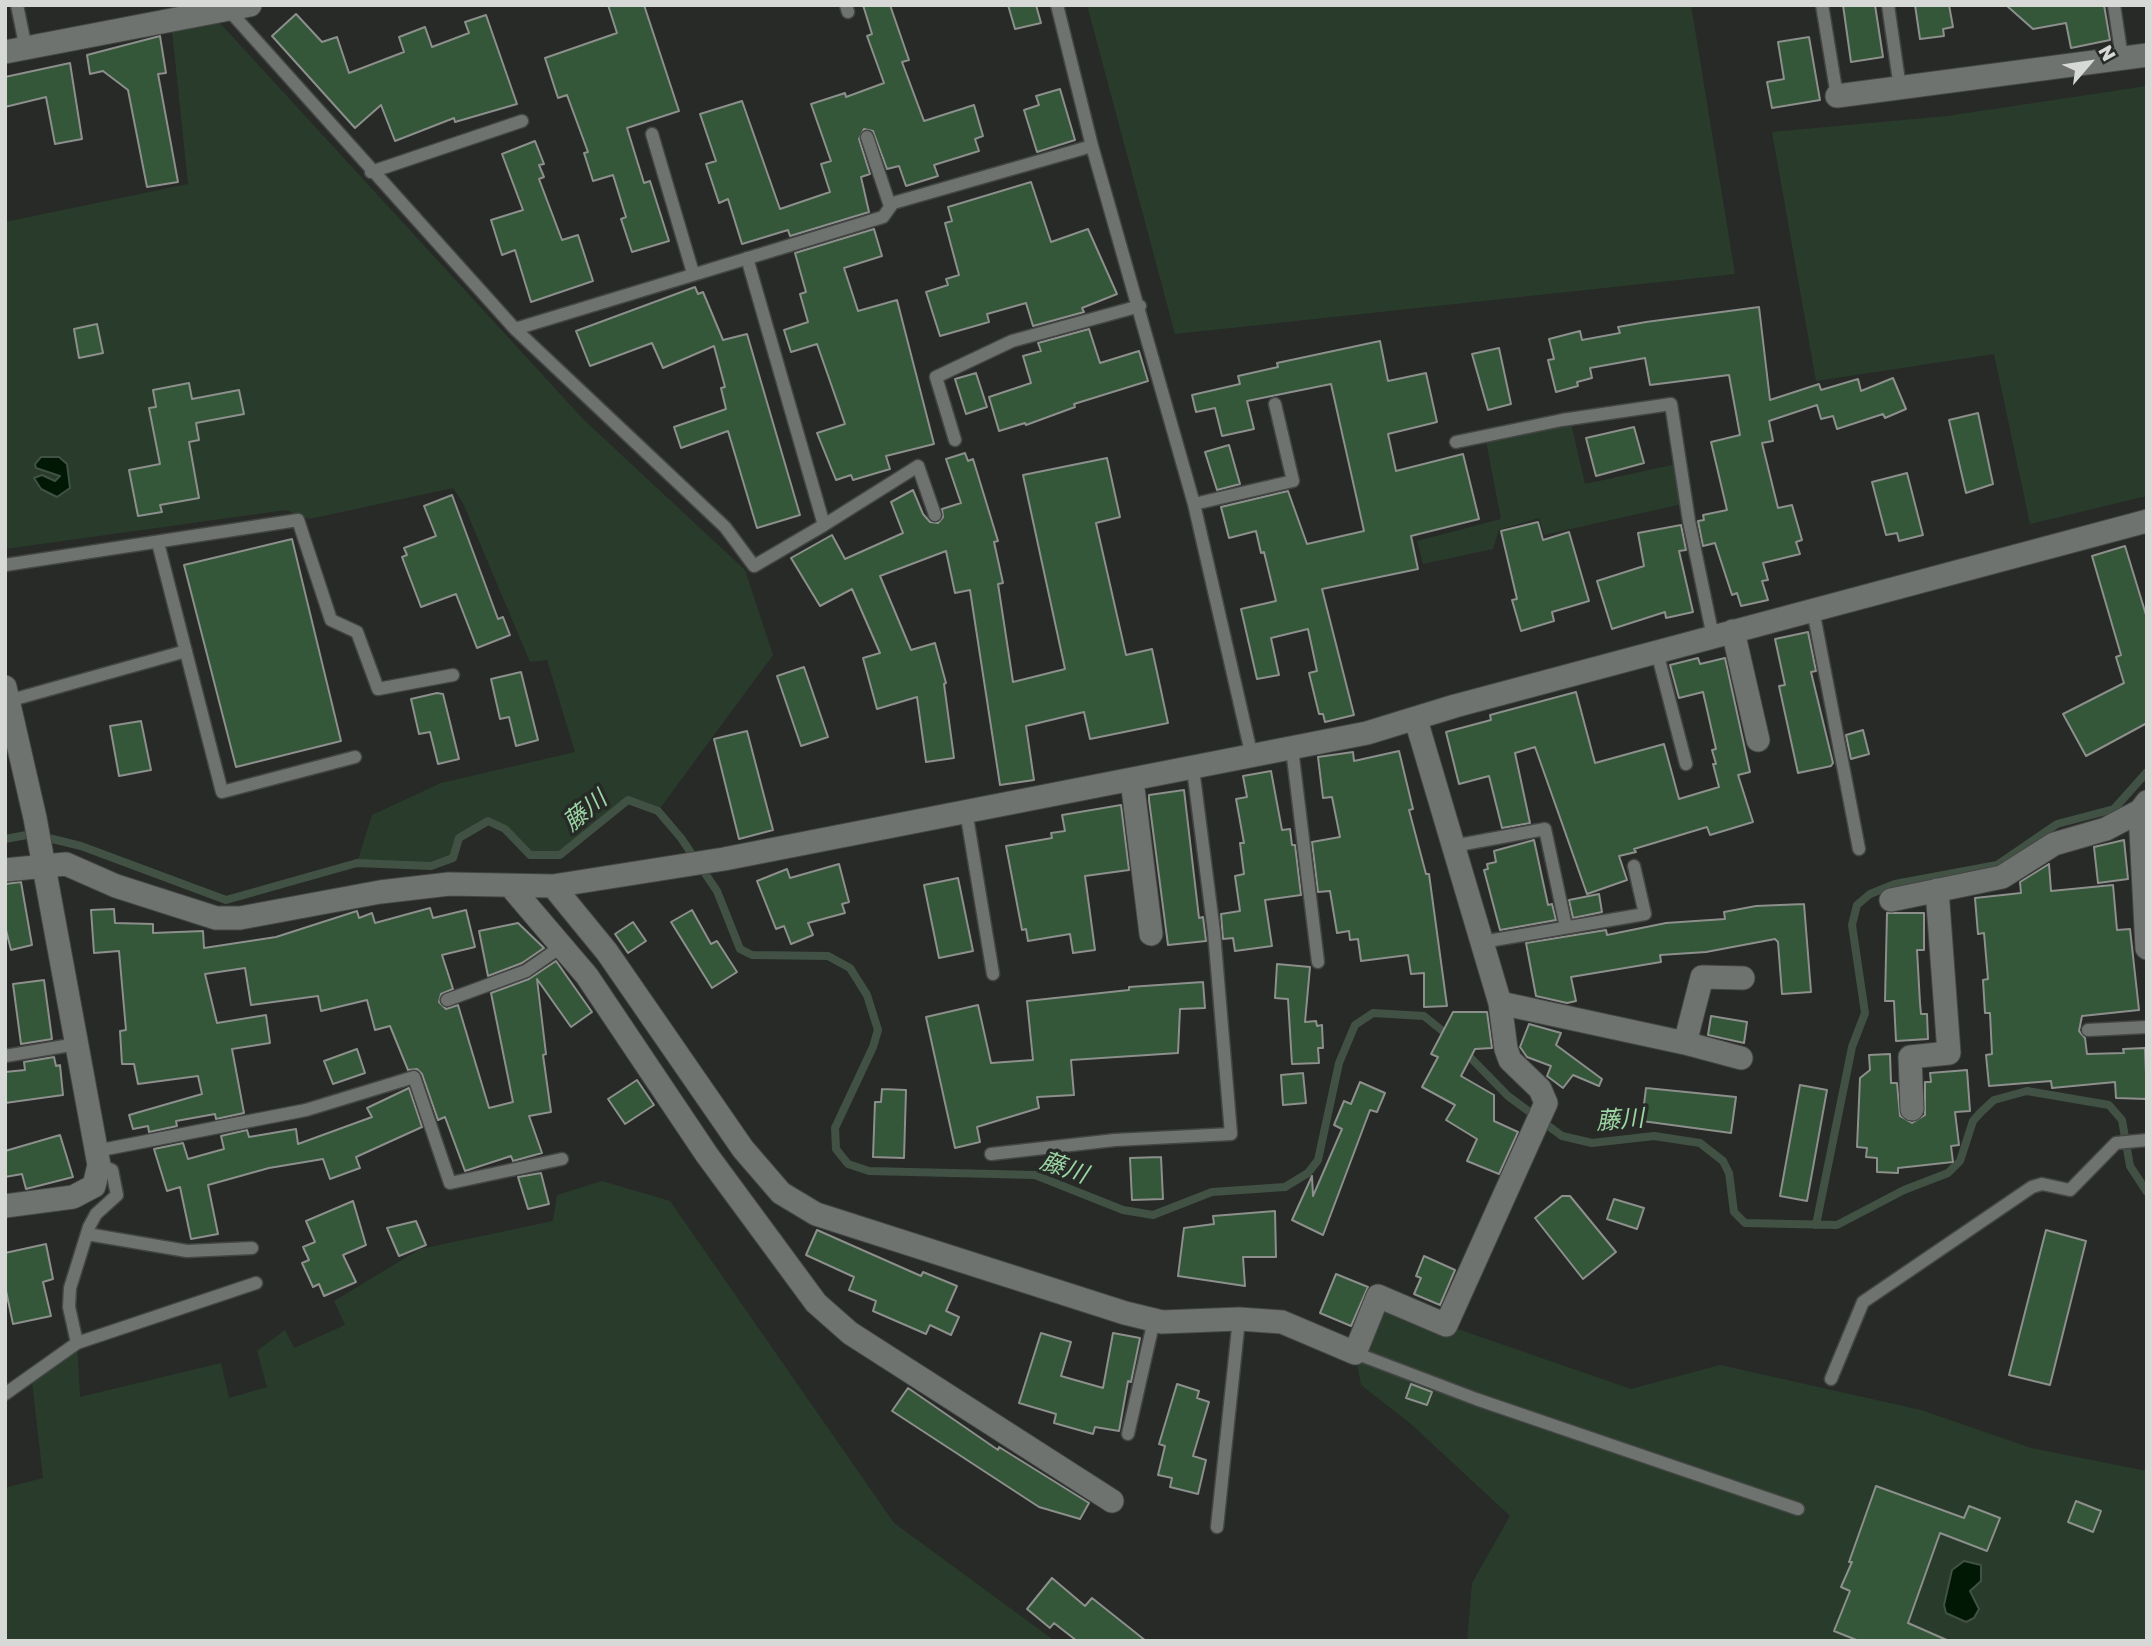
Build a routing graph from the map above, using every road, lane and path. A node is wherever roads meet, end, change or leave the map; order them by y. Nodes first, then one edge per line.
1 (17, 5) edge
2 (250, 5) edge
3 (1057, 5) edge
4 (1822, 5) edge
5 (1888, 5) edge
6 (2114, 5) edge
7 (226, 8) edge
8 (15, 51) edge
9 (2147, 55) edge
10 (2122, 58) junction
11 (1900, 88) junction
12 (1837, 96) joint
13 (522, 121) dead end
14 (652, 134) dead end
15 (867, 136) dead end
16 (1092, 146) junction
17 (371, 173) junction
18 (890, 206) junction
19 (747, 258) junction
20 (693, 273) junction
21 (1140, 306) junction
22 (514, 329) junction
23 (1275, 404) dead end
24 (955, 440) dead end
25 (1456, 442) dead end
26 (1194, 504) junction
27 (935, 515) dead end
28 (2146, 524) edge
29 (824, 525) junction
30 (158, 543) junction
31 (5, 565) edge
32 (1813, 610) junction
33 (1723, 634) junction
34 (186, 651) junction
35 (1657, 652) junction
36 (453, 674) dead end
37 (7, 694) edge
38 (1416, 720) junction
39 (1758, 740) dead end
40 (1292, 749) junction
41 (355, 757) dead end
42 (1252, 757) junction
43 (1686, 764) dead end
44 (1193, 769) junction
45 (1132, 780) junction
46 (2143, 807) edge
47 (966, 811) junction
48 (1453, 846) junction
49 (1859, 849) dead end
50 (43, 859) junction
51 (1634, 866) dead end
52 (5, 870) edge
53 (553, 886) junction
54 (512, 888) junction
55 (1937, 890) junction
56 (1891, 900) dead end
57 (1566, 927) junction
58 (1151, 934) dead end
59 (1482, 942) junction
60 (562, 946) junction
61 (2147, 948) edge
62 (1318, 962) dead end
63 (993, 974) dead end
64 (1743, 978) dead end
65 (447, 1000) dead end
66 (1500, 1003) junction
67 (2147, 1027) edge
68 (2088, 1030) dead end
69 (1685, 1043) junction
70 (77, 1044) junction
71 (5, 1056) edge
72 (1741, 1058) dead end
73 (1912, 1109) dead end
74 (2143, 1140) edge
75 (990, 1154) dead end
76 (98, 1158) junction
77 (562, 1158) dead end
78 (5, 1206) edge
79 (87, 1234) junction
80 (252, 1248) dead end
81 (256, 1283) dead end
82 (1239, 1319) junction
83 (1154, 1320) junction
84 (76, 1343) junction
85 (1355, 1353) junction
86 (1831, 1378) dead end
87 (5, 1394) edge
88 (1128, 1434) dead end
89 (1112, 1502) dead end
90 (1798, 1509) dead end
91 (1217, 1527) dead end

1 - 8 lane
2 - 7 street
3 - 16 lane
4 - 12 lane
5 - 11 lane
6 - 10 lane
7 - 8 street
7 - 17 lane
9 - 10 street
10 - 11 street
11 - 12 street
13 - 17 lane
14 - 20 lane
15 - 18 lane
16 - 18 lane
16 - 21 lane
17 - 22 lane
18 - 19 lane
19 - 20 lane
19 - 29 lane
20 - 22 lane
21 - 24 lane
21 - 26 lane
22 - 29 lane
23 - 26 lane
25 - 33 lane
26 - 42 lane
27 - 29 lane
28 - 32 street
30 - 31 lane
30 - 34 lane
30 - 36 lane
32 - 33 street
32 - 49 lane
33 - 35 street
33 - 39 street
34 - 37 lane
34 - 41 lane
35 - 38 street
35 - 43 lane
37 - 50 street
38 - 40 street
38 - 48 street
40 - 42 street
40 - 62 lane
42 - 44 street
44 - 45 street
44 - 75 lane
45 - 47 street
45 - 58 street
46 - 55 street
46 - 61 street
47 - 53 street
47 - 63 lane
48 - 57 lane
48 - 59 street
50 - 52 street
50 - 54 street
50 - 70 street
51 - 57 lane
53 - 54 street
53 - 83 street
54 - 60 street
55 - 56 street
55 - 73 street
57 - 59 lane
59 - 66 street
60 - 65 lane
60 - 89 street
64 - 69 street
66 - 69 street
66 - 85 street
67 - 68 lane
69 - 72 street
70 - 71 lane
70 - 76 street
74 - 86 lane
76 - 77 lane
76 - 78 street
76 - 79 lane
79 - 80 lane
79 - 84 lane
81 - 84 lane
82 - 83 street
82 - 85 street
82 - 91 lane
83 - 88 lane
84 - 87 lane
85 - 90 lane

